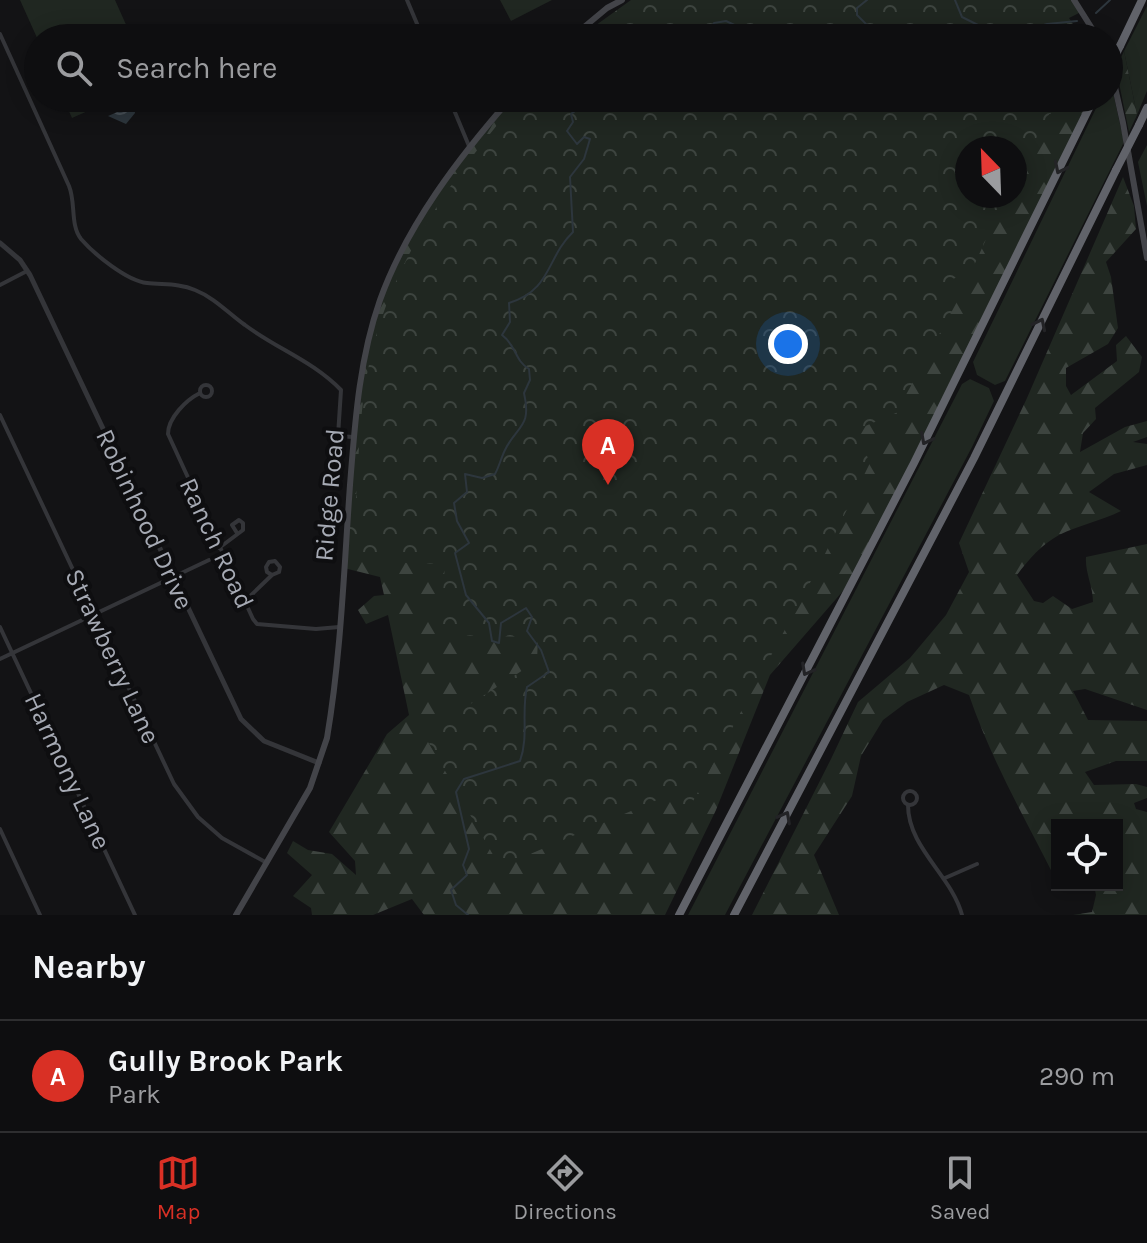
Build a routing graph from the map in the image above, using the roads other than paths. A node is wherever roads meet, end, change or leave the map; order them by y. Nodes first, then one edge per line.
1 (407, 0) edge
2 (622, 0) edge
3 (1074, 0) edge
4 (1142, 0) edge
5 (417, 24) edge
6 (588, 24) edge
7 (1089, 24) edge
8 (0, 34) edge
9 (1123, 40) edge
10 (24, 87) edge
11 (1147, 108) edge
12 (35, 112) edge
13 (455, 112) edge
14 (499, 112) edge
15 (1087, 112) edge
16 (1120, 112) edge
17 (469, 146) junction
18 (0, 243) edge
19 (1147, 258) edge
20 (27, 271) junction
21 (0, 285) edge
22 (200, 393) dead end
23 (0, 415) edge
24 (353, 437) junction
25 (237, 533) dead end
26 (219, 548) junction
27 (209, 560) dead end
28 (272, 575) dead end
29 (173, 579) junction
30 (244, 602) junction
31 (93, 615) junction
32 (0, 627) edge
33 (339, 627) junction
34 (12, 653) junction
35 (0, 659) edge
36 (320, 763) junction
37 (908, 805) dead end
38 (0, 829) edge
39 (267, 863) junction
40 (977, 864) dead end
41 (945, 878) junction
42 (40, 915) edge
43 (135, 915) edge
44 (236, 915) edge
45 (679, 915) edge
46 (734, 915) edge
47 (962, 915) edge

1 - 5 street
2 - 6 main road
3 - 7 main road
4 - 9 highway, bridge
8 - 10 street
46 -> 11 highway, bridge
12 - 24 street
13 - 17 street
14 - 17 main road, Ridge Road
15 -> 45 highway
16 - 19 main road
17 - 24 main road, Ridge Road
18 - 20 street, Robinhood Drive
20 - 21 street
20 - 29 street, Robinhood Drive
22 - 26 street, Ranch Road
23 - 31 street, Strawberry Lane
24 - 33 main road, Ridge Road
25 - 26 street
26 - 30 street, Ranch Road
27 - 29 street
28 - 30 street
29 - 31 street
29 - 36 street, Robinhood Drive
30 - 33 street, Ranch Road
31 - 34 street
31 - 39 street, Strawberry Lane
32 - 34 street, Harmony Lane
33 - 36 main road, Ridge Road
34 - 35 street
34 - 43 street, Harmony Lane
36 - 39 main road, Ridge Road
37 - 41 street
38 - 42 street
39 - 44 main road, Ridge Road
40 - 41 street
41 - 47 street

